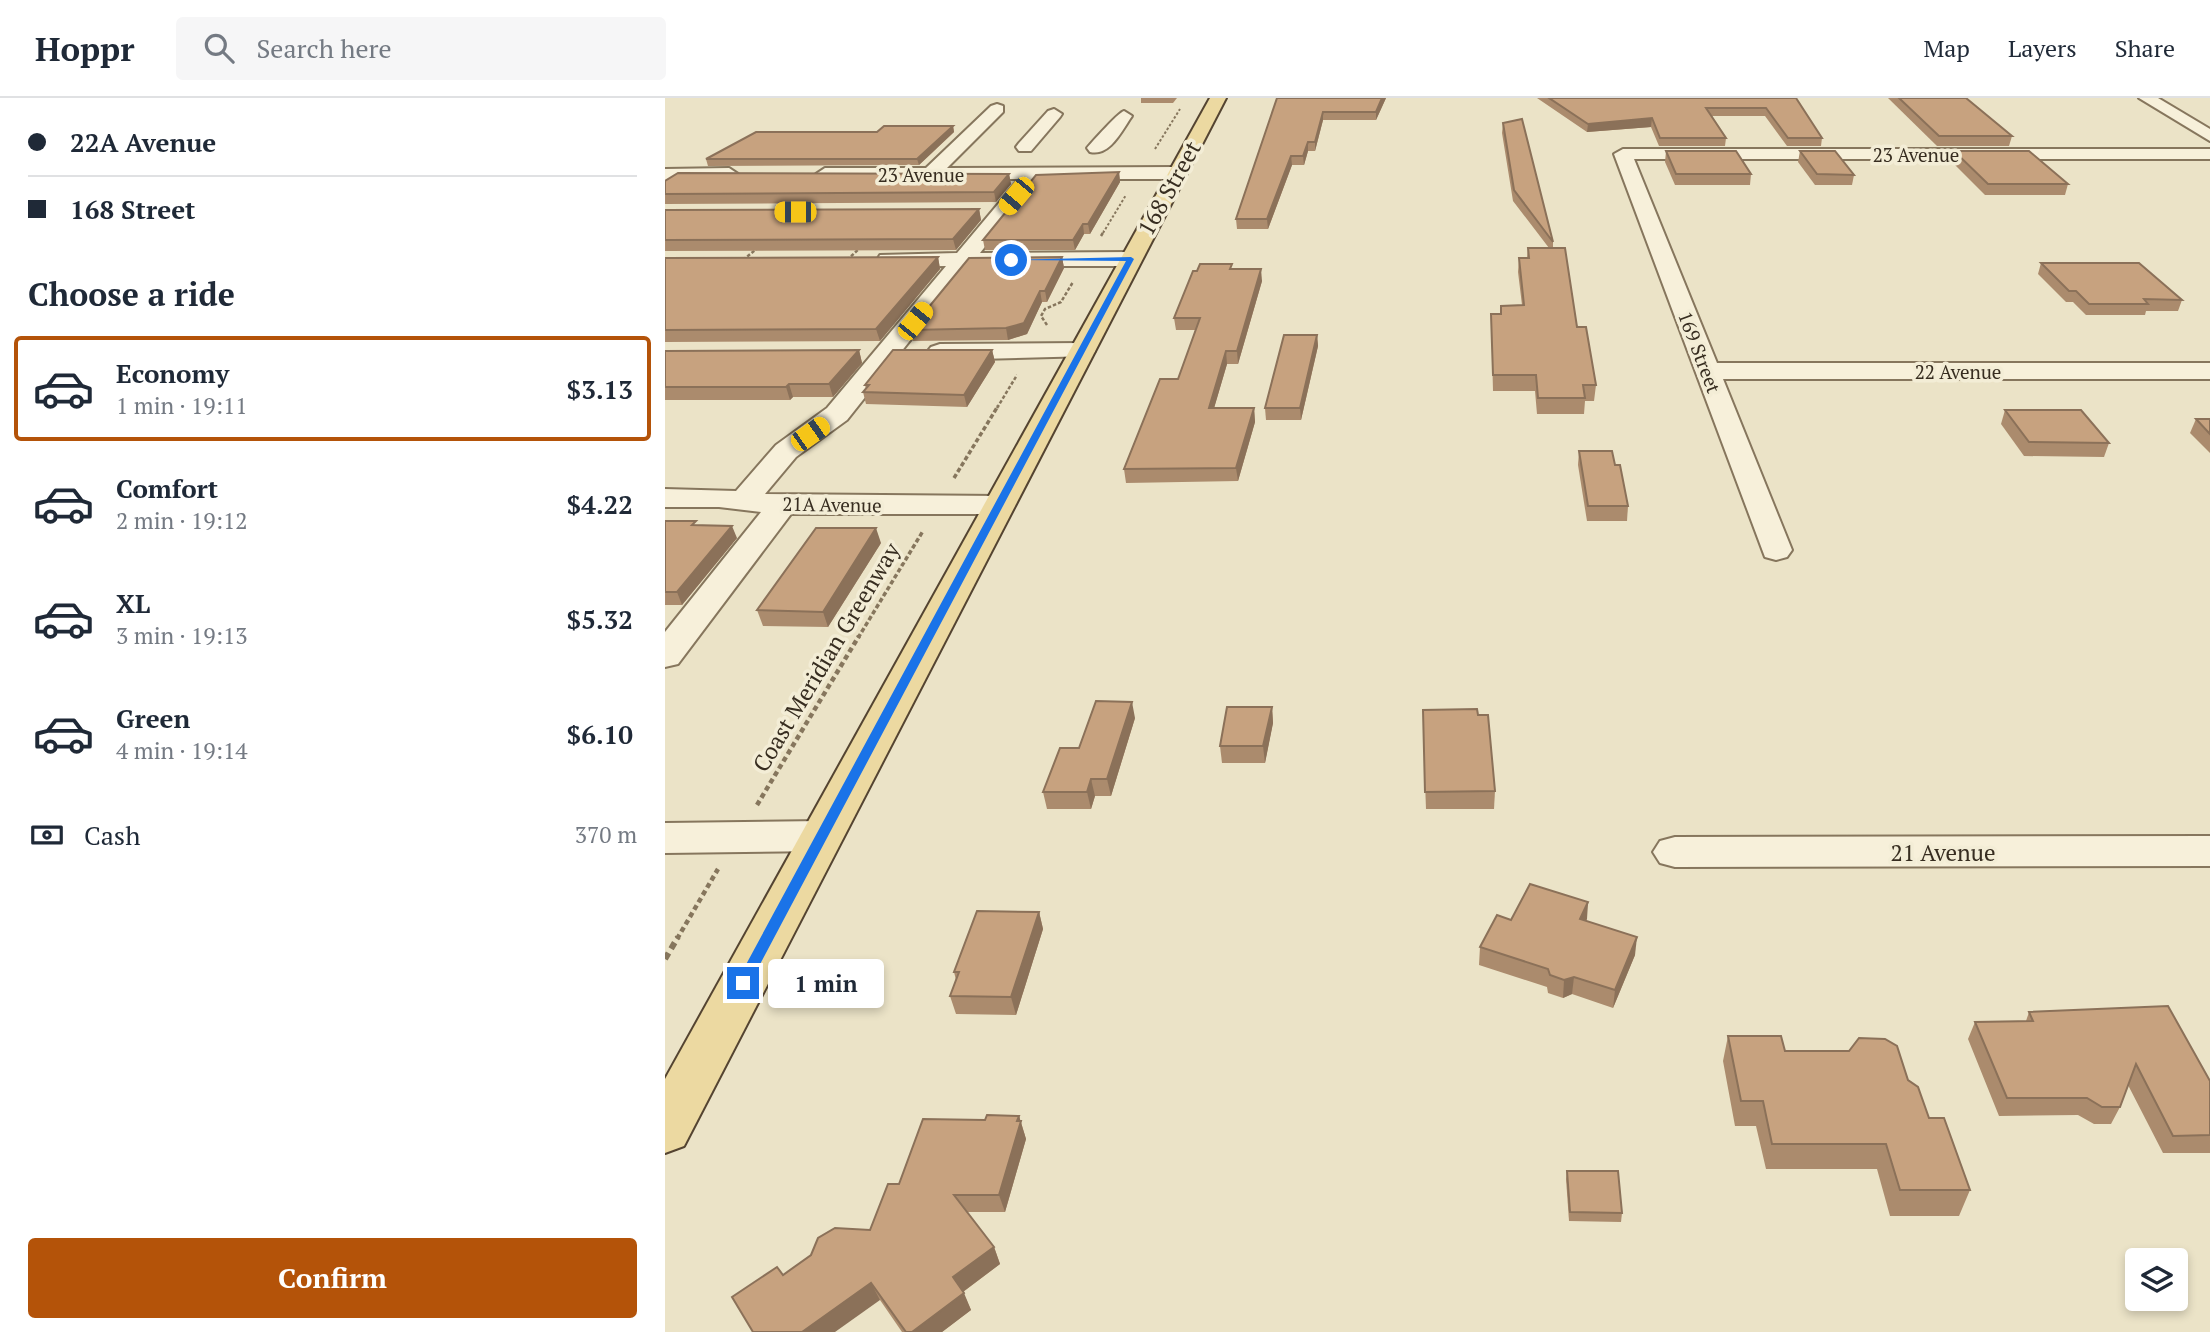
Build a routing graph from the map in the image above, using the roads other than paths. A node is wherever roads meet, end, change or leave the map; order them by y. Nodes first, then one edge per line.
1 (1218, 98) edge
2 (2147, 98) edge
3 (997, 109) dead end
4 (1054, 114) dead end
5 (1124, 116) dead end
6 (2210, 136) edge
7 (959, 147) junction
8 (981, 147) dead end
9 (1003, 147) dead end
10 (1025, 147) junction
11 (1049, 148) dead end
12 (1073, 148) dead end
13 (1097, 148) junction
14 (1128, 148) dead end
15 (2210, 154) edge
16 (1623, 155) joint
17 (1034, 173) junction
18 (1177, 173) junction
19 (745, 174) edge
20 (811, 174) edge
21 (932, 174) junction
22 (665, 175) edge
23 (1002, 211) junction
24 (976, 212) edge
25 (854, 253) edge
26 (1131, 259) junction
27 (964, 260) junction
28 (1082, 351) junction
29 (851, 352) edge
30 (890, 352) junction
31 (1707, 371) junction
32 (2210, 371) edge
33 (665, 498) edge
34 (744, 500) junction
35 (782, 505) junction
36 (1000, 505) junction
37 (1776, 550) dead end
38 (679, 620) edge
39 (665, 656) edge
40 (822, 836) junction
41 (665, 838) edge
42 (2210, 851) edge
43 (1675, 852) dead end
44 (665, 1130) edge

1 - 18 main road, 168 Street
2 - 6 street
3 - 7 street
4 - 10 street
5 - 13 street
7 - 8 street
7 - 21 street
9 - 10 street
10 - 11 street
12 - 13 street
13 - 14 street
15 - 16 street, 23 Avenue
16 - 31 street, 169 Street
17 - 18 street, 23 Avenue
17 - 21 street, 23 Avenue
17 - 23 street
18 - 26 main road, 168 Street
19 - 22 street
20 - 21 street, 23 Avenue
23 - 24 street
23 - 27 street
25 - 27 street
26 - 27 street
26 - 28 main road, 168 Street
27 - 30 street
28 - 30 street
28 - 36 main road, 168 Street
29 - 30 street
30 - 34 street
31 - 32 street, 22 Avenue
31 - 37 street, 169 Street
33 - 34 street, 21A Avenue
34 - 35 street, 21A Avenue
35 - 36 street, 21A Avenue
35 - 38 street
36 - 40 main road, 168 Street
38 - 39 street
40 - 41 street
40 - 44 main road, 168 Street
42 - 43 street, 21 Avenue

